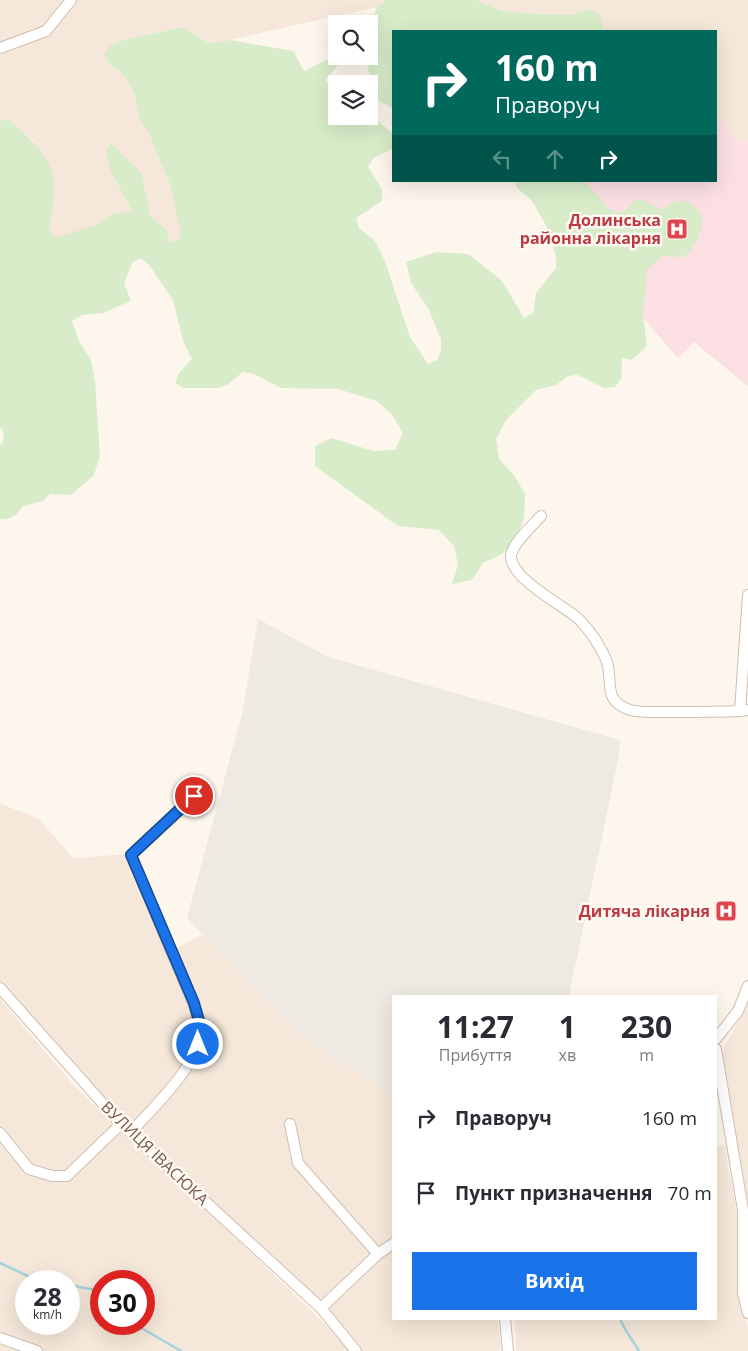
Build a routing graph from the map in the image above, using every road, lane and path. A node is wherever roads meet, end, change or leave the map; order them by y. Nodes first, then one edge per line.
1 (71, 0) edge
2 (0, 48) edge
3 (541, 516) dead end
4 (748, 595) edge
5 (744, 711) edge
6 (194, 796) dead end
7 (748, 986) edge
8 (0, 988) edge
9 (717, 1038) edge
10 (717, 1055) edge
11 (121, 1124) junction
12 (290, 1124) dead end
13 (131, 1132) junction
14 (0, 1133) edge
15 (392, 1244) edge
16 (378, 1254) junction
17 (320, 1308) junction
18 (748, 1313) edge
19 (505, 1320) edge
20 (0, 1338) edge
21 (37, 1351) edge
22 (356, 1351) edge
23 (508, 1351) edge

1 - 2 street
3 - 5 street
4 - 5 street
6 - 13 street
7 - 9 street
8 - 11 street, ВУЛИЦЯ ІВАСЮКА
10 - 18 street
11 - 13 street, ВУЛИЦЯ ІВАСЮКА
11 - 14 street
12 - 16 street
13 - 17 street, ВУЛИЦЯ ІВАСЮКА
15 - 16 street
16 - 17 street
17 - 22 street, ВУЛИЦЯ ІВАСЮКА
19 - 23 street
20 - 21 street

